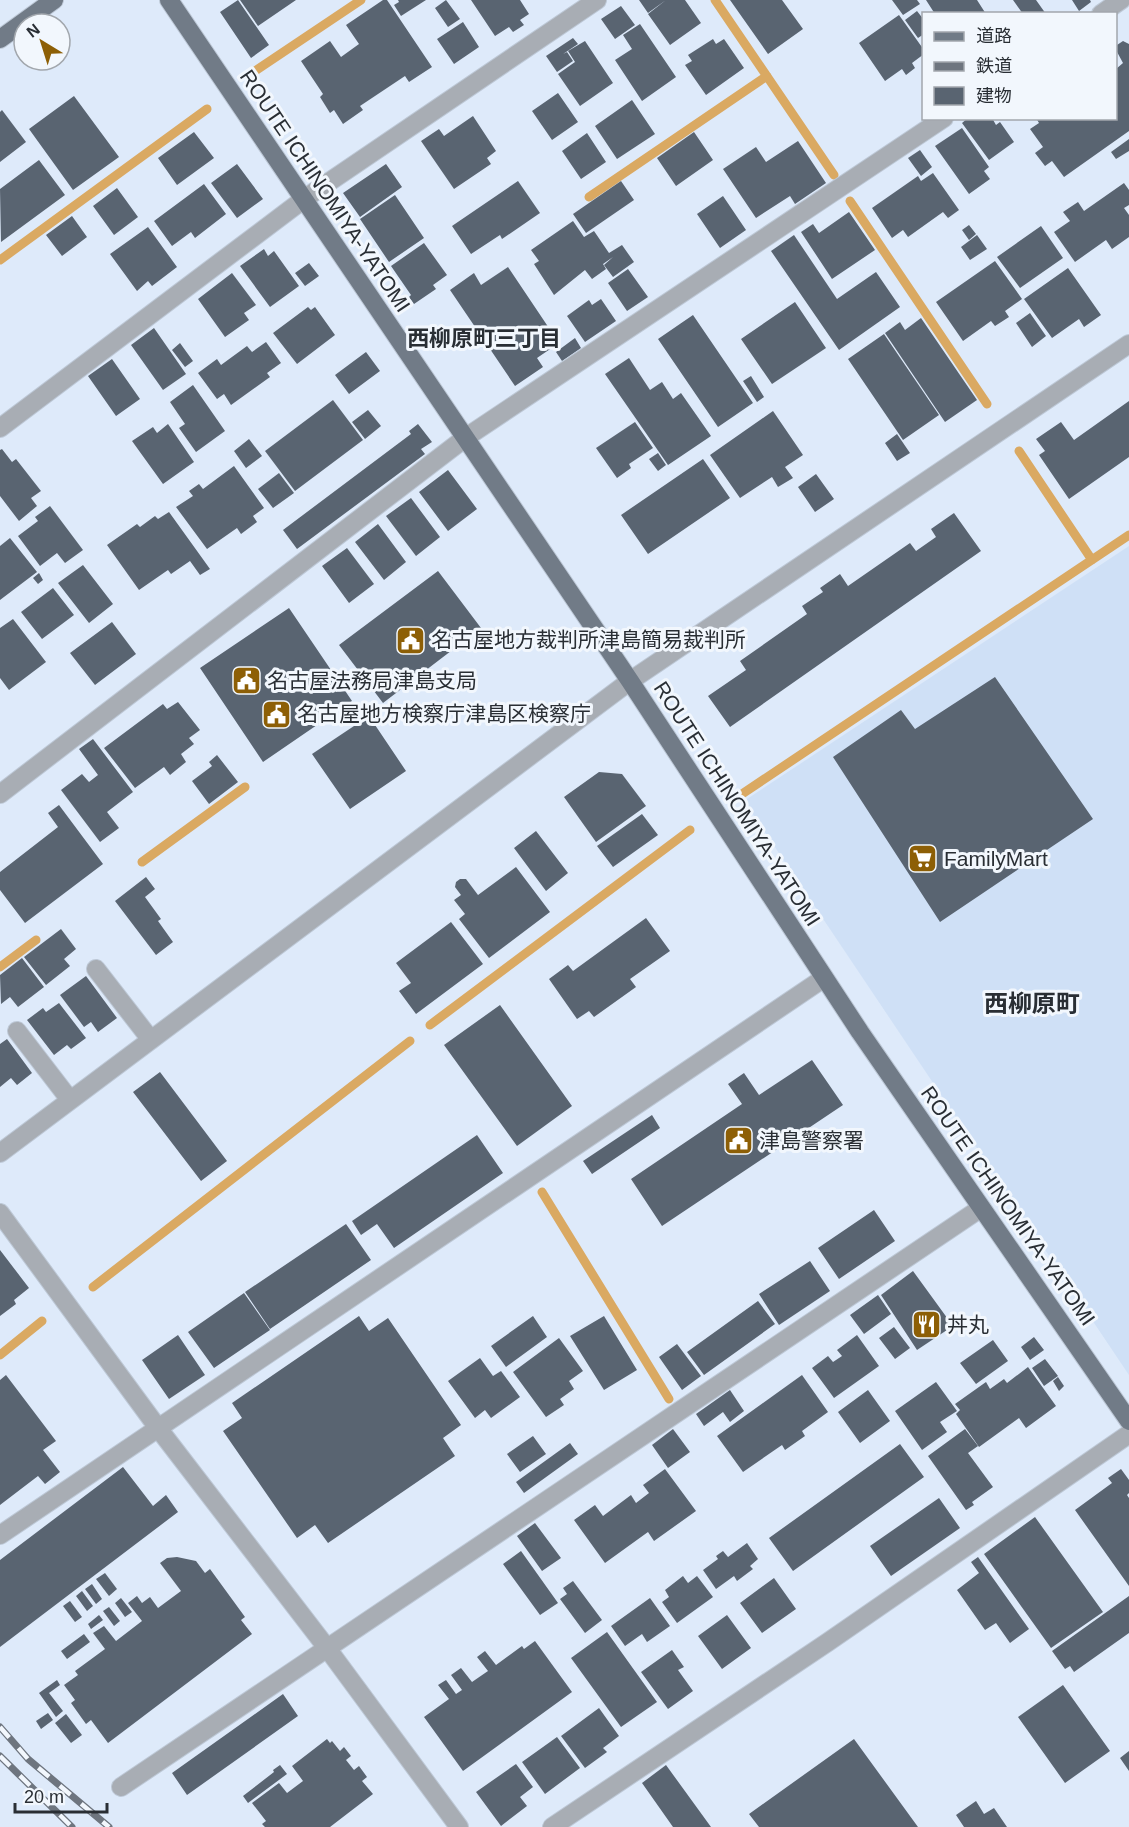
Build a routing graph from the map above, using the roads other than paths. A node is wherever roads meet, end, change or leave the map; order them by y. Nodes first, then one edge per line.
1 (54, 0) edge
2 (169, 0) edge
3 (597, 0) edge
4 (1121, 0) edge
5 (1104, 12) edge
6 (0, 39) edge
7 (941, 120) edge
8 (304, 199) junction
9 (1129, 344) edge
10 (0, 428) edge
11 (465, 438) junction
12 (630, 681) junction
13 (0, 794) edge
14 (96, 969) dead end
15 (824, 978) junction
16 (16, 1031) dead end
17 (151, 1040) junction
18 (70, 1100) junction
19 (0, 1153) edge
20 (981, 1208) junction
21 (0, 1213) edge
22 (1129, 1421) edge
23 (158, 1428) junction
24 (1129, 1434) edge
25 (0, 1535) edge
26 (327, 1648) junction
27 (122, 1787) dead end
28 (459, 1827) edge
29 (552, 1827) edge

1 - 6 main road
2 - 8 main road, ROUTE ICHINOMIYA-YATOMI
3 - 8 street
4 - 5 street
7 - 11 street
8 - 10 street
8 - 11 main road, ROUTE ICHINOMIYA-YATOMI
9 - 12 street
11 - 12 main road, ROUTE ICHINOMIYA-YATOMI
11 - 13 street
12 - 15 main road, ROUTE ICHINOMIYA-YATOMI
12 - 17 street
14 - 17 street
15 - 20 main road, ROUTE ICHINOMIYA-YATOMI
15 - 23 street
16 - 18 street
17 - 18 street
18 - 19 street
20 - 22 main road, ROUTE ICHINOMIYA-YATOMI
20 - 26 street
21 - 23 street
23 - 25 street
23 - 26 street
24 - 29 street
26 - 27 street
26 - 28 street

